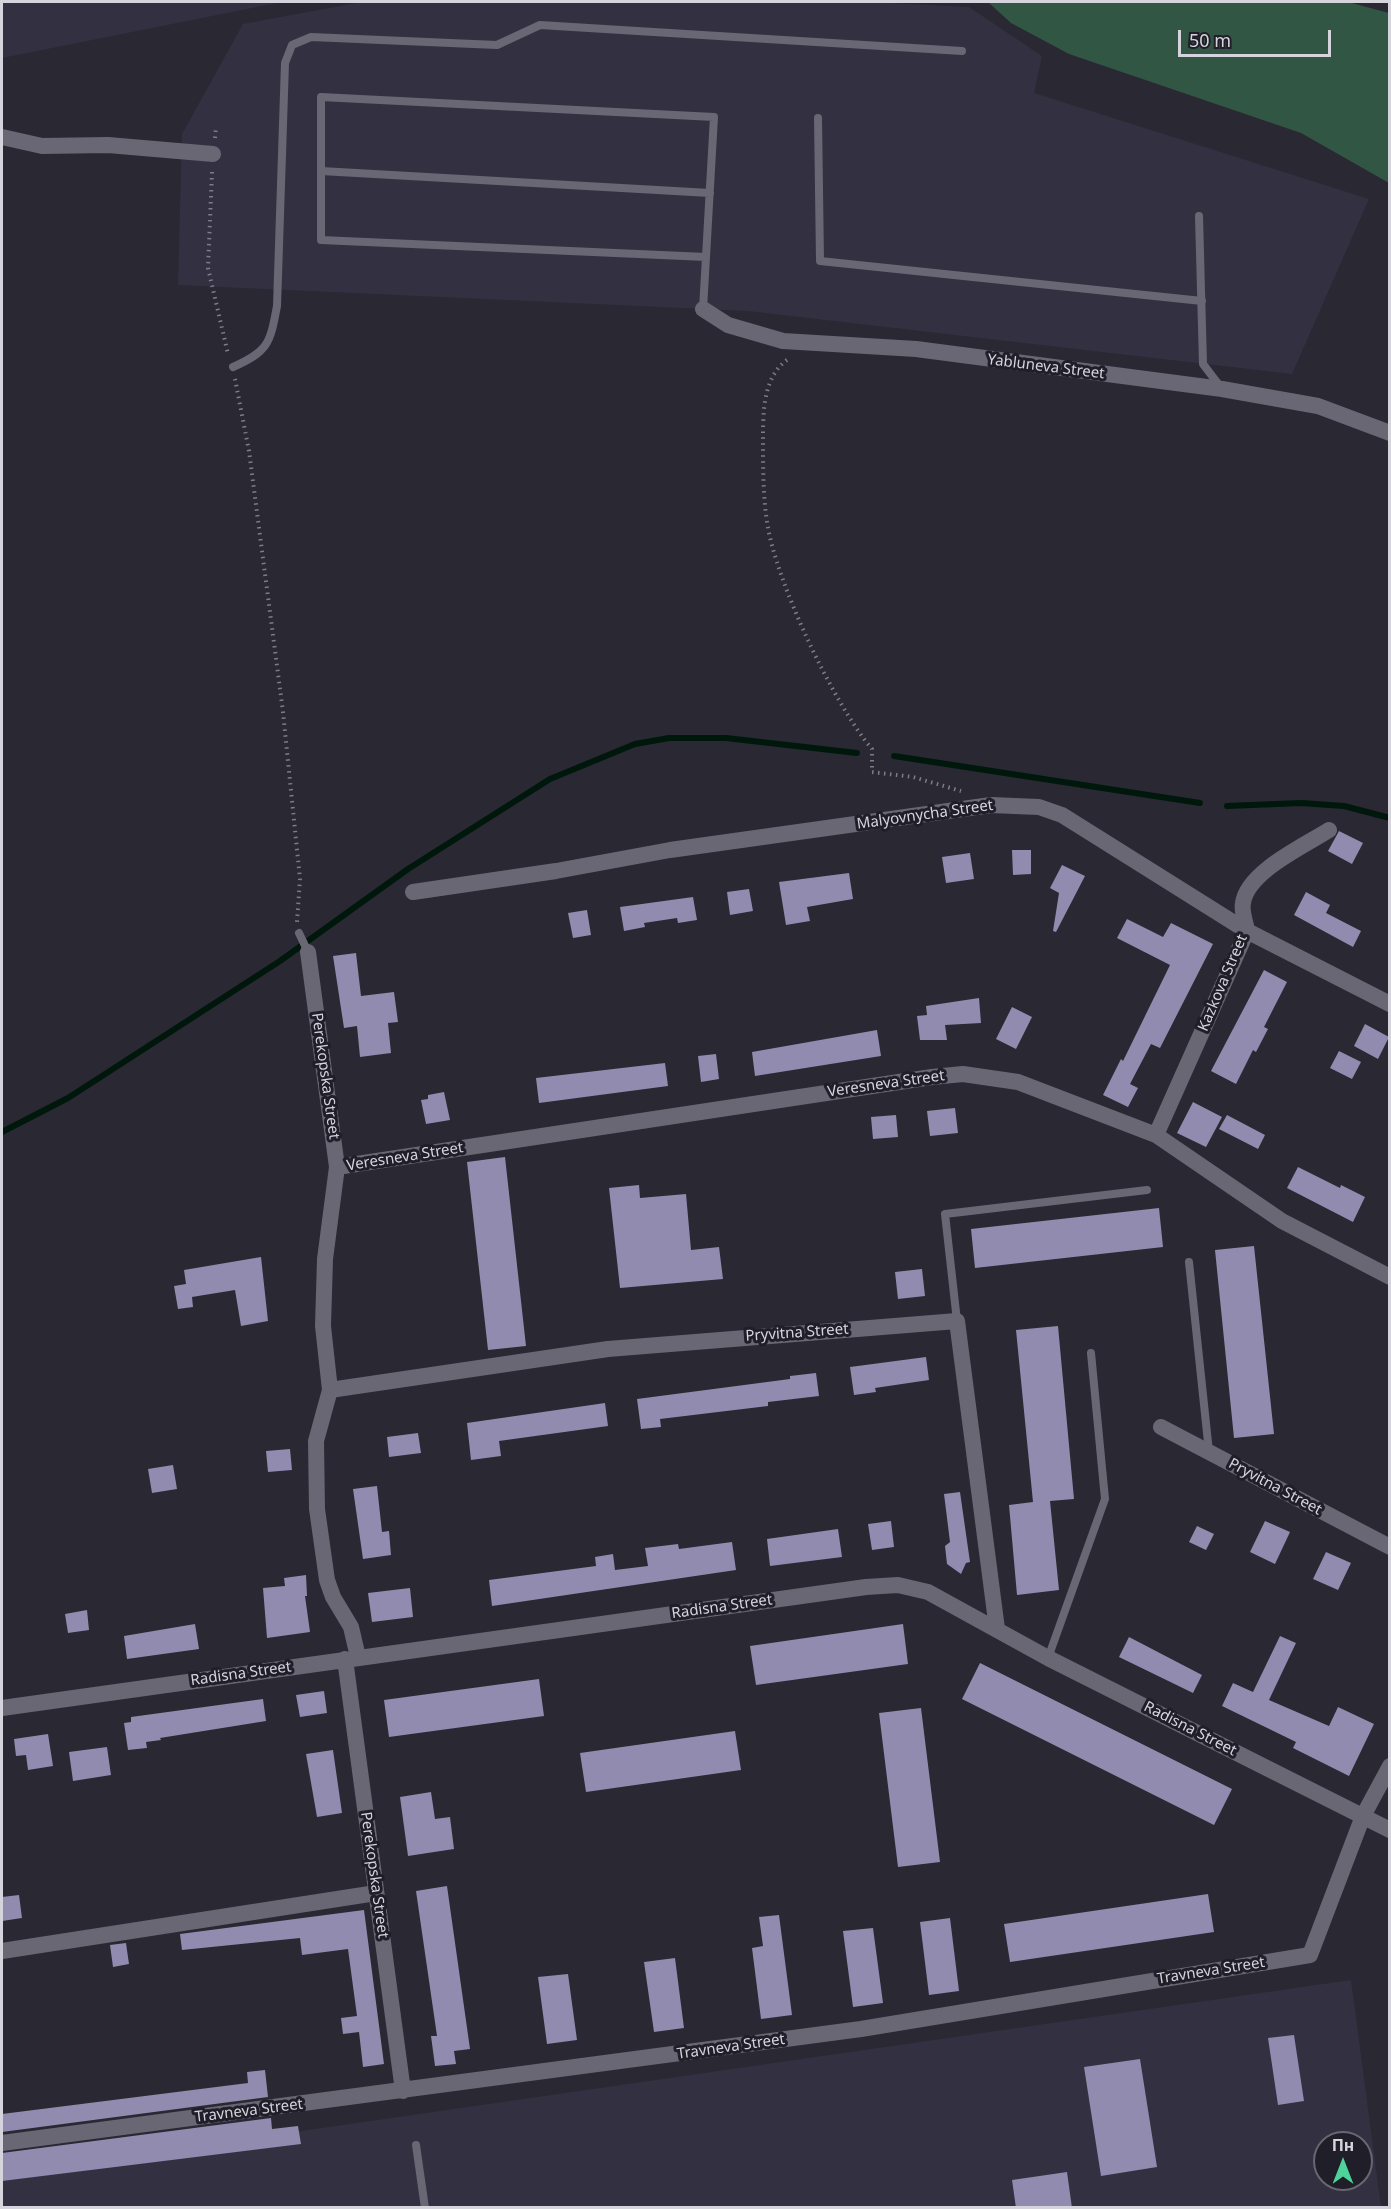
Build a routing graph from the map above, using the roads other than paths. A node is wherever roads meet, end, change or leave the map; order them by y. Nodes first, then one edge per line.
1 (962, 51) dead end
2 (818, 118) dead end
3 (2, 137) edge
4 (213, 154) road end
5 (321, 171) junction
6 (710, 193) junction
7 (1199, 216) dead end
8 (706, 257) junction
9 (1202, 301) junction
10 (703, 309) joint
11 (232, 367) road end
12 (1222, 389) junction
13 (1389, 433) edge
14 (1329, 830) dead end
15 (413, 892) dead end
16 (1247, 931) junction
17 (299, 933) road end
18 (308, 952) joint
19 (1389, 1004) edge
20 (1156, 1135) junction
21 (337, 1167) junction
22 (1147, 1190) dead end
23 (1189, 1262) dead end
24 (1389, 1277) edge
25 (957, 1322) junction
26 (1091, 1353) dead end
27 (330, 1390) junction
28 (1161, 1427) dead end
29 (1209, 1452) junction
30 (1389, 1547) edge
31 (997, 1629) junction
32 (352, 1658) junction
33 (1048, 1658) junction
34 (2, 1708) edge
35 (1389, 1766) edge
36 (1363, 1816) junction
37 (1389, 1830) edge
38 (376, 1893) junction
39 (2, 1950) edge
40 (403, 2091) junction
41 (2, 2143) edge
42 (416, 2145) dead end
43 (424, 2208) edge

1 - 11 lane
2 - 9 lane
3 - 4 street
5 - 6 lane
5 - 6 lane
5 - 8 lane
6 - 8 lane
7 - 9 lane
8 - 10 lane
9 - 12 lane
10 - 12 street, Yabluneva Street
12 - 13 street, Yabluneva Street
14 - 16 street, Kazkova Street
15 - 16 street, Malyovnycha Street
16 - 19 street, Malyovnycha Street
16 - 20 street, Kazkova Street
17 - 18 lane
18 - 21 street, Perekopska Street
20 - 21 street, Veresneva Street
20 - 24 street, Veresneva Street
21 - 27 street, Perekopska Street
22 - 25 lane
23 - 29 lane
25 - 27 street, Pryvitna Street
25 - 31 street
26 - 33 lane
27 - 32 street, Perekopska Street
28 - 29 street, Pryvitna Street
29 - 30 street, Pryvitna Street
31 - 32 street, Radisna Street
31 - 33 street, Radisna Street
32 - 34 street, Radisna Street
32 - 38 street, Perekopska Street
33 - 36 street, Radisna Street
35 - 36 street
36 - 37 street, Radisna Street
36 - 40 street, Travneva Street
38 - 39 street
38 - 40 street, Perekopska Street
40 - 41 street, Travneva Street
42 - 43 lane

